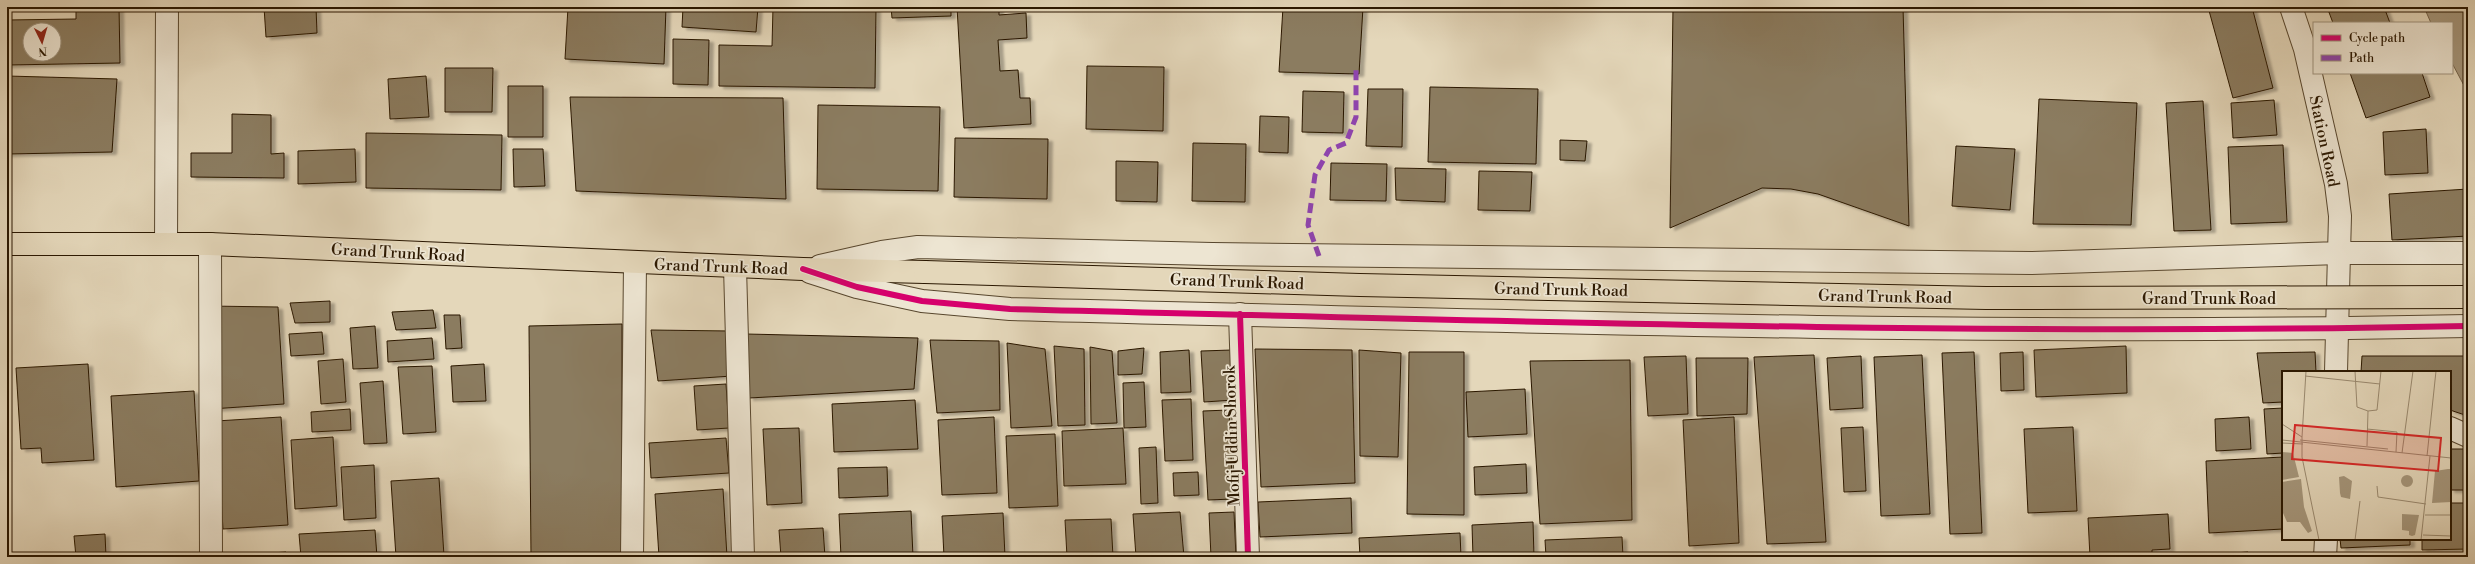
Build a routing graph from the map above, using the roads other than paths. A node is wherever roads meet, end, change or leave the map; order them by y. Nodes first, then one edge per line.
1 (167, 7) edge
2 (2291, 7) edge
3 (7, 244) edge
4 (166, 244) junction
5 (210, 244) junction
6 (2339, 253) junction
7 (2468, 253) edge
8 (635, 263) junction
9 (735, 266) junction
10 (803, 269) junction
11 (2468, 297) edge
12 (1240, 314) junction
13 (2468, 326) edge
14 (2337, 329) junction
15 (2336, 371) edge
16 (2451, 428) edge
17 (2468, 436) edge
18 (2326, 540) edge
19 (211, 557) edge
20 (632, 557) edge
21 (743, 557) edge
22 (1248, 557) edge
23 (2326, 557) edge

1 - 4 street
2 - 6 street, Station Road
3 - 4 highway, Grand Trunk Road
4 - 5 highway, Grand Trunk Road
5 - 8 highway, Grand Trunk Road
5 - 19 street
6 - 7 street
6 - 10 street
6 - 14 street, Station Road
8 - 9 highway, Grand Trunk Road
8 - 20 street
9 - 10 highway, Grand Trunk Road
9 - 21 street
10 - 11 highway, Grand Trunk Road, bridge
10 - 12 street
12 - 14 street
12 - 22 street, Mofij Uddin Shorok
13 - 14 street
14 - 15 street, Station Road
16 - 17 street
18 - 23 street

